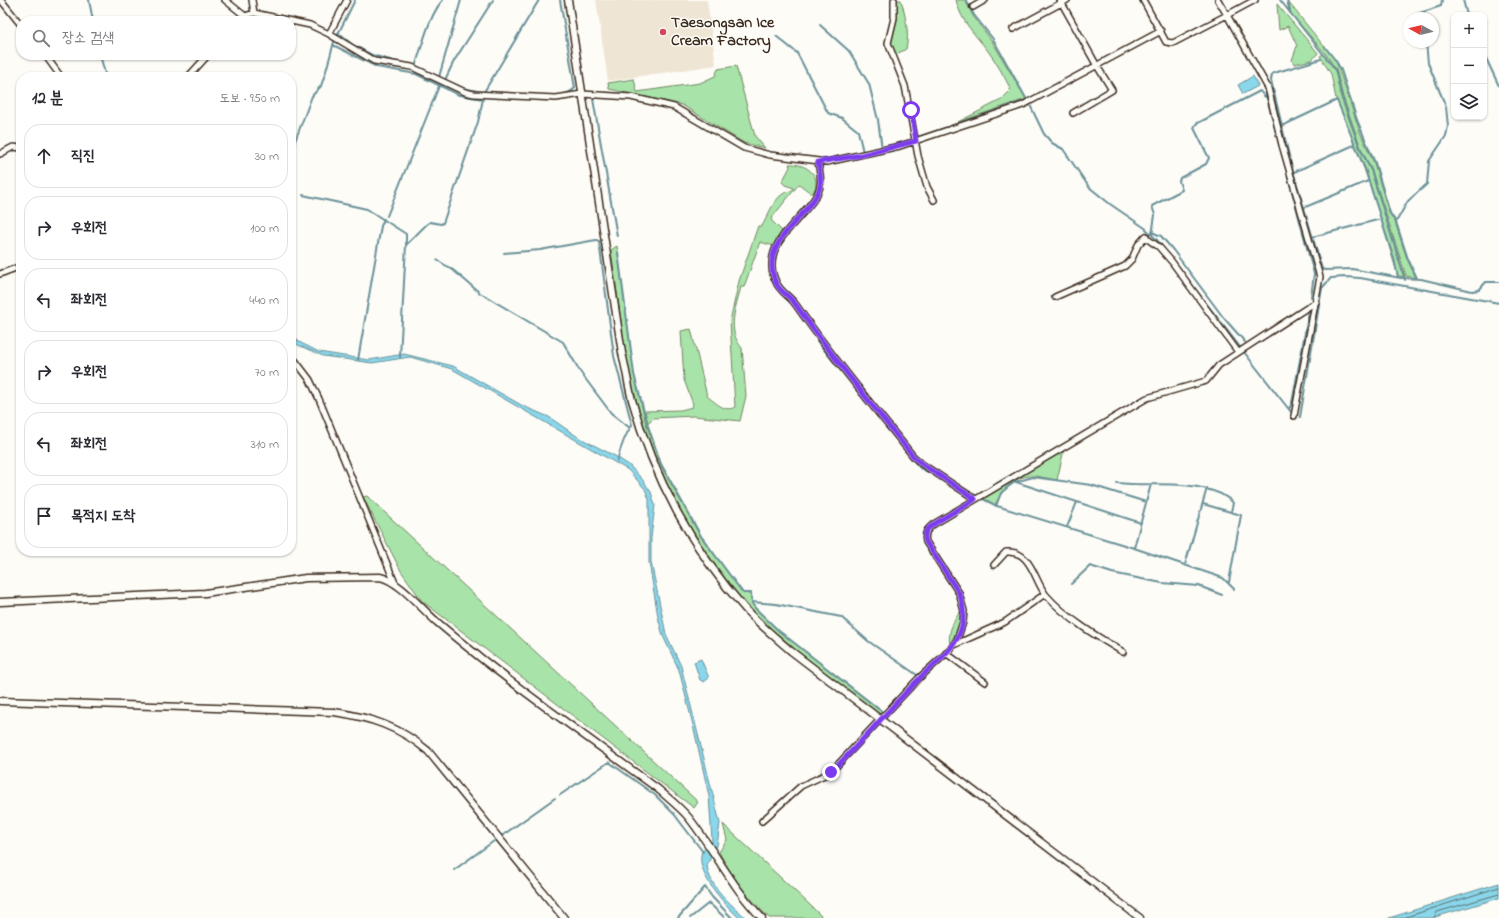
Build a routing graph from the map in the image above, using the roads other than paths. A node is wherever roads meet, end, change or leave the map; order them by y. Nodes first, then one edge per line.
1 (1, 0) edge
2 (225, 0) edge
3 (252, 0) edge
4 (347, 0) edge
5 (568, 0) edge
6 (894, 0) edge
7 (985, 0) edge
8 (1067, 0) edge
9 (1143, 0) edge
10 (1218, 0) edge
11 (1255, 0) edge
12 (1061, 2) edge
13 (973, 7) dead end
14 (254, 12) junction
15 (1227, 15) junction
16 (245, 16) joint
17 (271, 16) edge
18 (16, 19) edge
19 (296, 22) edge
20 (1013, 29) dead end
21 (1161, 31) junction
22 (330, 35) junction
23 (49, 60) edge
24 (203, 60) edge
25 (1096, 66) junction
26 (57, 72) edge
27 (193, 72) edge
28 (582, 94) junction
29 (1073, 113) dead end
30 (916, 141) junction
31 (16, 147) edge
32 (0, 154) edge
33 (818, 162) junction
34 (934, 200) dead end
35 (16, 268) edge
36 (0, 274) edge
37 (1055, 297) dead end
38 (1316, 302) junction
39 (1238, 352) junction
40 (296, 362) edge
41 (1294, 416) dead end
42 (975, 499) junction
43 (994, 565) dead end
44 (395, 583) junction
45 (1045, 594) junction
46 (0, 602) edge
47 (953, 645) junction
48 (1123, 652) dead end
49 (946, 653) junction
50 (985, 682) dead end
51 (0, 701) edge
52 (880, 721) junction
53 (762, 821) dead end
54 (564, 918) edge
55 (762, 918) edge
56 (1140, 918) edge

1 - 18 street
2 - 16 street
3 - 14 street
4 - 22 street
5 - 28 street
6 - 30 street
7 - 13 street
8 - 12 street
9 - 21 street
10 - 15 street
11 - 15 street
12 - 20 street
12 - 25 street
14 - 16 street
14 - 17 street
15 - 21 street
15 - 38 street
19 - 22 street
21 - 25 street
22 - 28 street
23 - 26 street
24 - 27 street
25 - 29 street
25 - 30 street
28 - 33 street
28 - 52 street
30 - 33 street
30 - 34 street
31 - 32 street
33 - 42 street
35 - 36 street
37 - 39 street
38 - 39 street
38 - 41 street
39 - 42 street
40 - 44 street
42 - 47 street
43 - 45 street
44 - 46 street
44 - 55 street
45 - 47 street
45 - 48 street
47 - 49 street
49 - 50 street
49 - 52 street
51 - 54 street
52 - 53 street
52 - 56 street

